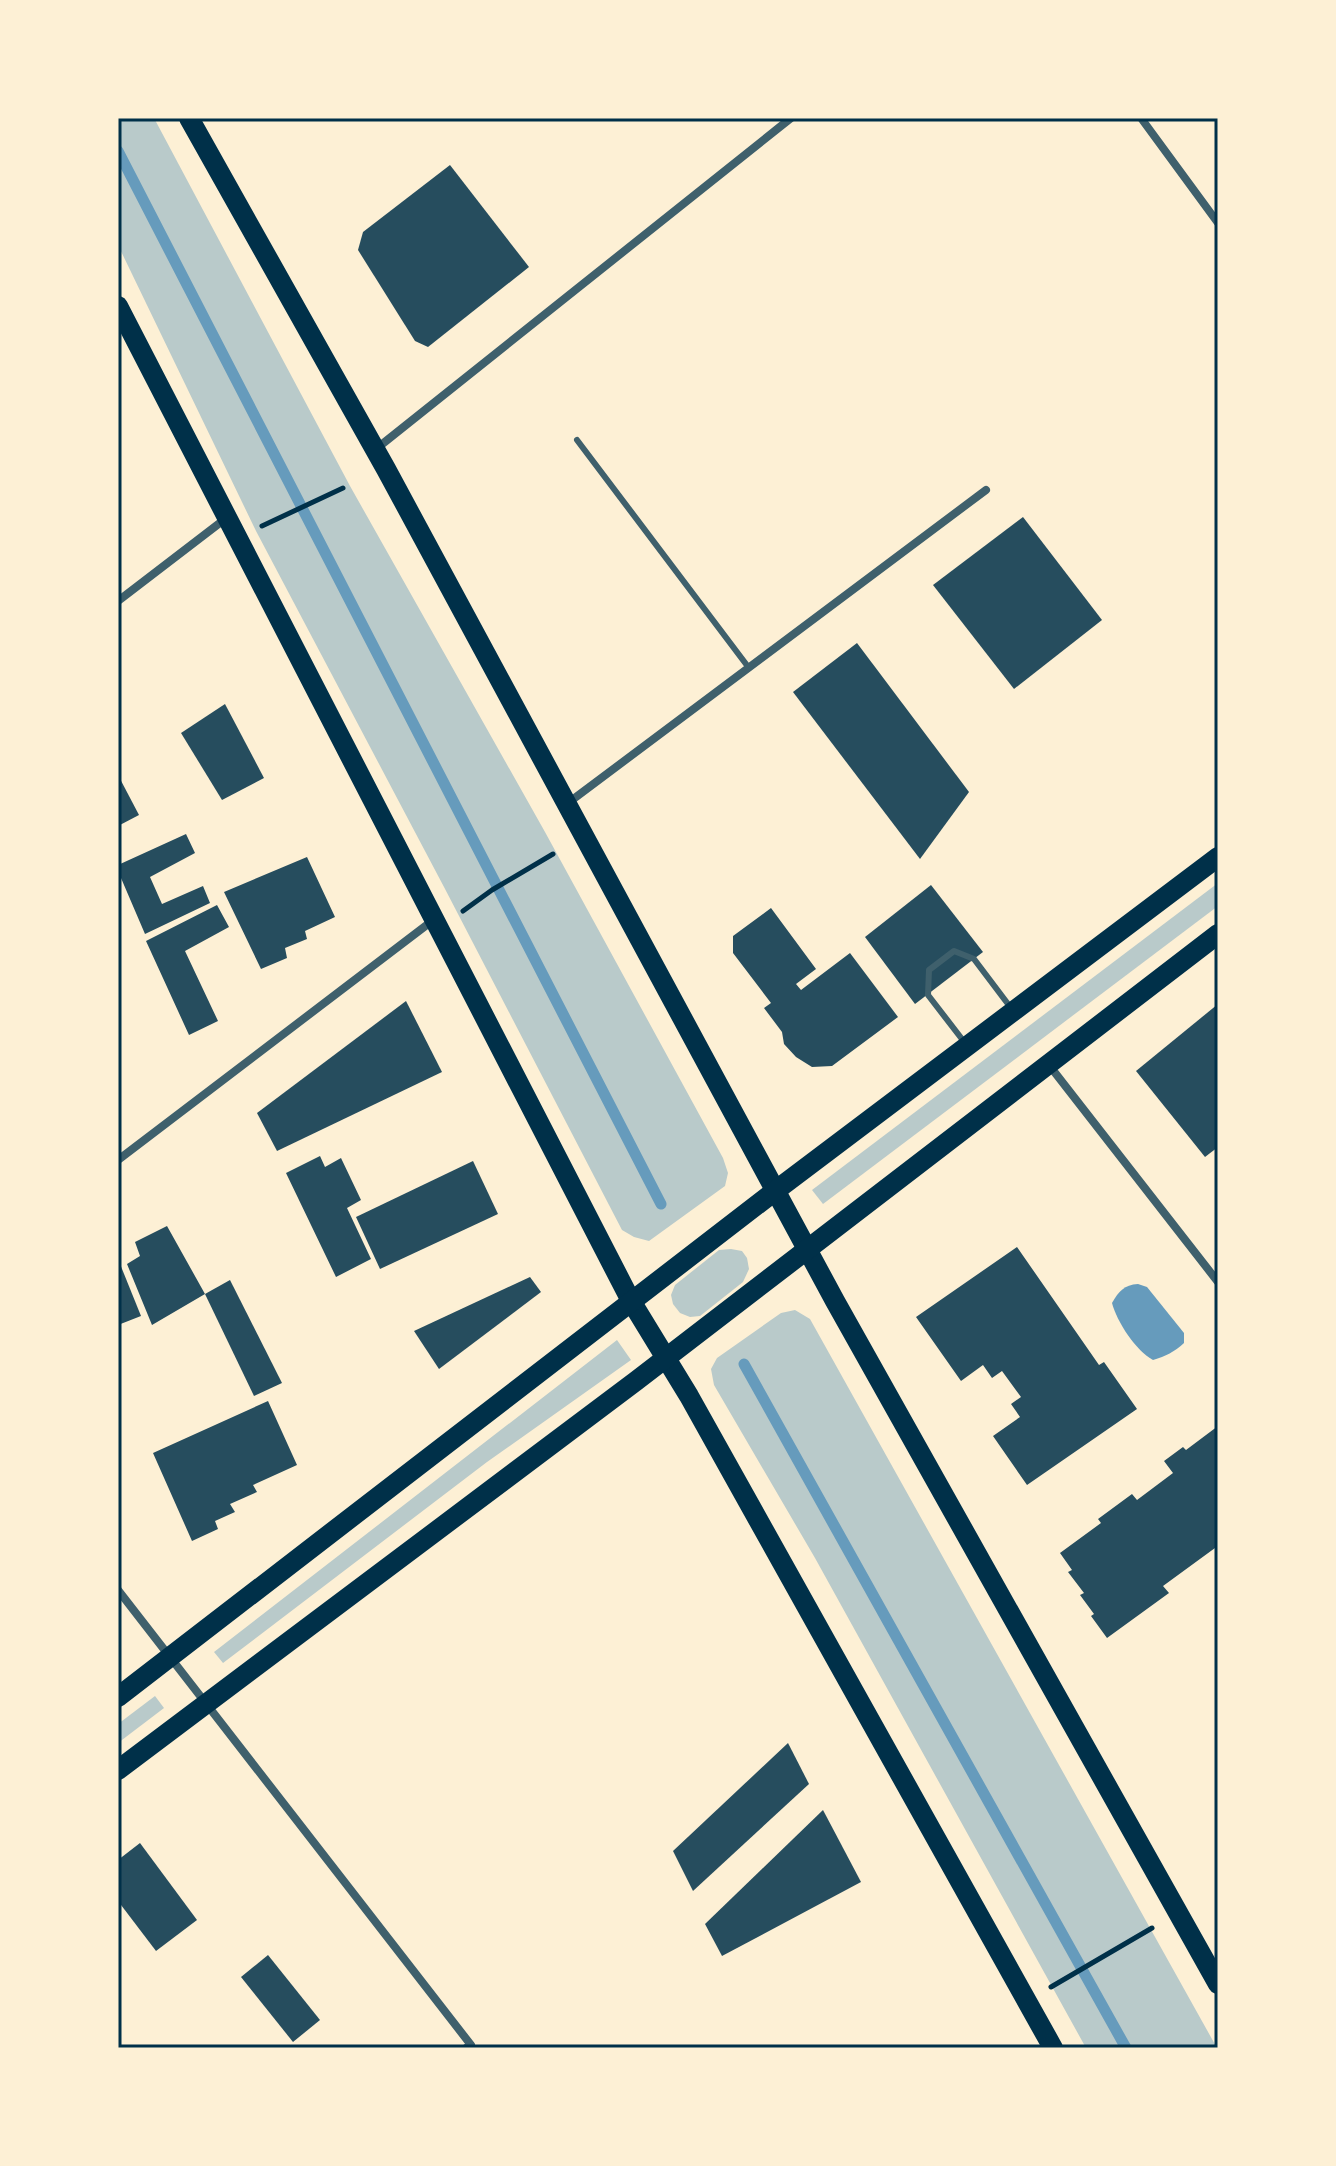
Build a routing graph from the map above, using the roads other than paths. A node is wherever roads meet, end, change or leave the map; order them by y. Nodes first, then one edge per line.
1 (189, 118) edge
2 (791, 118) edge
3 (1141, 118) edge
4 (1218, 223) edge
5 (118, 306) edge
6 (577, 440) dead end
7 (375, 449) junction
8 (986, 490) dead end
9 (227, 517) junction
10 (118, 601) edge
11 (749, 668) junction
12 (567, 804) junction
13 (1218, 857) edge
14 (434, 919) junction
15 (1218, 934) edge
16 (1013, 1011) junction
17 (967, 1046) junction
18 (1049, 1064) junction
19 (118, 1160) edge
20 (775, 1191) junction
21 (807, 1249) junction
22 (1218, 1282) edge
23 (631, 1301) junction
24 (666, 1358) junction
25 (118, 1590) edge
26 (170, 1658) junction
27 (118, 1697) edge
28 (206, 1704) junction
29 (118, 1770) edge
30 (1218, 1984) edge
31 (471, 2047) edge
32 (1053, 2048) edge

1 - 7 main road
2 - 7 street
3 - 4 street
5 - 9 main road
6 - 11 lane
7 - 12 main road
8 - 11 street
9 - 10 street
9 - 14 main road
11 - 12 street
12 - 20 main road
13 - 16 main road
14 - 19 street
14 - 23 main road
15 - 18 main road
16 - 17 main road
16 - 17 lane
17 - 20 main road
18 - 21 main road
18 - 22 street
20 - 21 main road
20 - 23 main road
21 - 24 main road
21 - 30 main road
23 - 24 main road
23 - 26 main road
24 - 28 main road
24 - 32 main road
25 - 26 street
26 - 27 main road
26 - 28 street
28 - 29 main road
28 - 31 street

